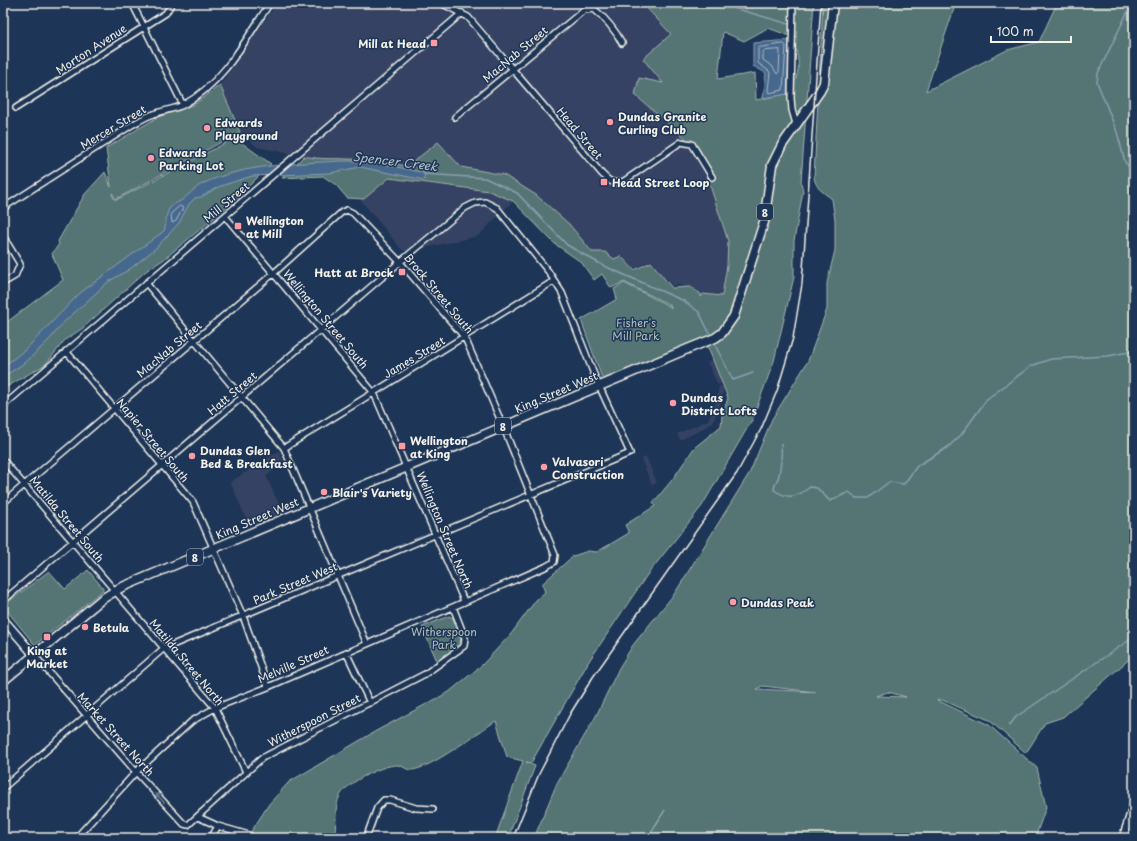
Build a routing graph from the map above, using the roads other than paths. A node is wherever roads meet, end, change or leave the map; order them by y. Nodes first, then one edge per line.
1 (132, 3) edge
2 (172, 3) edge
3 (270, 3) edge
4 (441, 3) edge
5 (793, 3) edge
6 (833, 3) edge
7 (462, 13) junction
8 (144, 26) junction
9 (622, 43) dead end
10 (513, 69) junction
11 (183, 105) junction
12 (16, 108) dead end
13 (455, 117) dead end
14 (796, 124) junction
15 (712, 177) dead end
16 (3, 208) edge
17 (347, 210) joint
18 (225, 216) junction
19 (3, 236) edge
20 (400, 262) junction
21 (274, 273) junction
22 (554, 281) junction
23 (3, 283) edge
24 (146, 283) junction
25 (322, 330) junction
26 (465, 338) junction
27 (194, 341) junction
28 (66, 351) junction
29 (599, 386) junction
30 (374, 393) junction
31 (242, 398) junction
32 (3, 406) edge
33 (114, 409) junction
34 (503, 426) junction
35 (284, 448) junction
36 (3, 460) edge
37 (162, 466) junction
38 (407, 467) junction
39 (24, 485) junction
40 (531, 495) junction
41 (3, 503) edge
42 (310, 508) junction
43 (436, 536) junction
44 (72, 542) junction
45 (213, 549) junction
46 (554, 562) joint
47 (338, 575) junction
48 (115, 591) junction
49 (3, 601) edge
50 (464, 601) junction
51 (453, 607) junction
52 (243, 616) junction
53 (3, 619) edge
54 (367, 644) junction
55 (163, 649) junction
56 (346, 652) junction
57 (34, 655) junction
58 (3, 681) edge
59 (268, 687) junction
60 (370, 703) junction
61 (215, 708) junction
62 (86, 716) junction
63 (136, 772) junction
64 (246, 772) junction
65 (4, 785) edge
66 (1134, 804) edge
67 (433, 809) dead end
68 (198, 817) junction
69 (184, 824) joint
70 (218, 826) junction
71 (249, 835) dead end
72 (76, 838) edge
73 (211, 838) edge
74 (366, 838) edge
75 (1123, 838) edge

1 - 8 street
2 - 8 street, Morton Avenue
3 - 11 street, Mercer Street
4 - 7 street, Head Street
5 - 14 street
6 - 14 main road, King Street West / 8
7 - 10 street, Head Street
7 - 18 street, Mill Street
8 - 11 street
8 - 12 street, Morton Avenue
9 - 10 street, MacNab Street
10 - 13 street, MacNab Street
10 - 15 street, Head Street
11 - 16 street, Mercer Street
14 - 29 main road, King Street West / 8
17 - 20 street, Brock Street South
17 - 21 street, MacNab Street
18 - 21 street, Wellington Street South
18 - 24 street, Mill Street
19 - 23 street
20 - 22 street, Hatt Street
20 - 25 street, Hatt Street
20 - 26 street, Brock Street South
21 - 25 street, Wellington Street South
21 - 27 street, MacNab Street
22 - 26 street, James Street
22 - 29 street
24 - 27 street
24 - 28 street, Mill Street
25 - 30 street, Wellington Street South
25 - 31 street, Hatt Street
26 - 30 street, James Street
26 - 34 street, Brock Street South
27 - 31 street
27 - 33 street, MacNab Street
28 - 32 street, Mill Street
28 - 33 street, Napier Street South
29 - 34 main road, King Street West / 8
29 - 40 street, Park Street West
30 - 35 street, James Street
30 - 38 street, Wellington Street South
31 - 35 street
31 - 37 street, Hatt Street
33 - 37 street, Napier Street South
33 - 39 street, MacNab Street
34 - 38 main road, King Street West / 8
34 - 40 street, Brock Street South
35 - 42 street
36 - 39 street, Matilda Street South
37 - 44 street, Hatt Street
37 - 45 street, Napier Street South
38 - 42 main road, King Street West / 8
38 - 43 street, Wellington Street North
39 - 41 street, MacNab Street
39 - 44 street, Matilda Street South
40 - 43 street, Park Street West
40 - 46 street, Brock Street South
42 - 45 main road, King Street West / 8
42 - 47 street
43 - 47 street, Park Street West
43 - 50 street, Wellington Street North
44 - 48 street, Matilda Street South
44 - 49 street, Hatt Street
45 - 48 main road, King Street West / 8
45 - 52 street, Napier Street South
46 - 50 street, Melville Street
47 - 52 street, Park Street West
47 - 54 street
48 - 55 street, Matilda Street North
48 - 57 main road, King Street West / 8
50 - 51 street, Melville Street
51 - 54 street, Melville Street
51 - 60 street, Witherspoon Street
52 - 55 street, Park Street West
52 - 59 street, Napier Street South
53 - 57 street
54 - 56 street, Melville Street
55 - 61 street, Matilda Street North
55 - 62 street, Park Street West
56 - 59 street, Melville Street
56 - 60 street
57 - 58 main road, King Street West / 8
57 - 62 street, Market Street North
59 - 61 street, Melville Street
60 - 64 street, Witherspoon Street
61 - 63 street, Melville Street
61 - 64 street, Matilda Street North
62 - 63 street, Market Street North
62 - 65 street, Park Street West
69 -> 63 street, Market Street North
63 - 72 street, Melville Street
64 - 68 street, Witherspoon Street
66 - 75 street
67 - 74 street
68 - 69 street, Witherspoon Street
68 - 70 street
70 - 71 street
70 - 73 street

